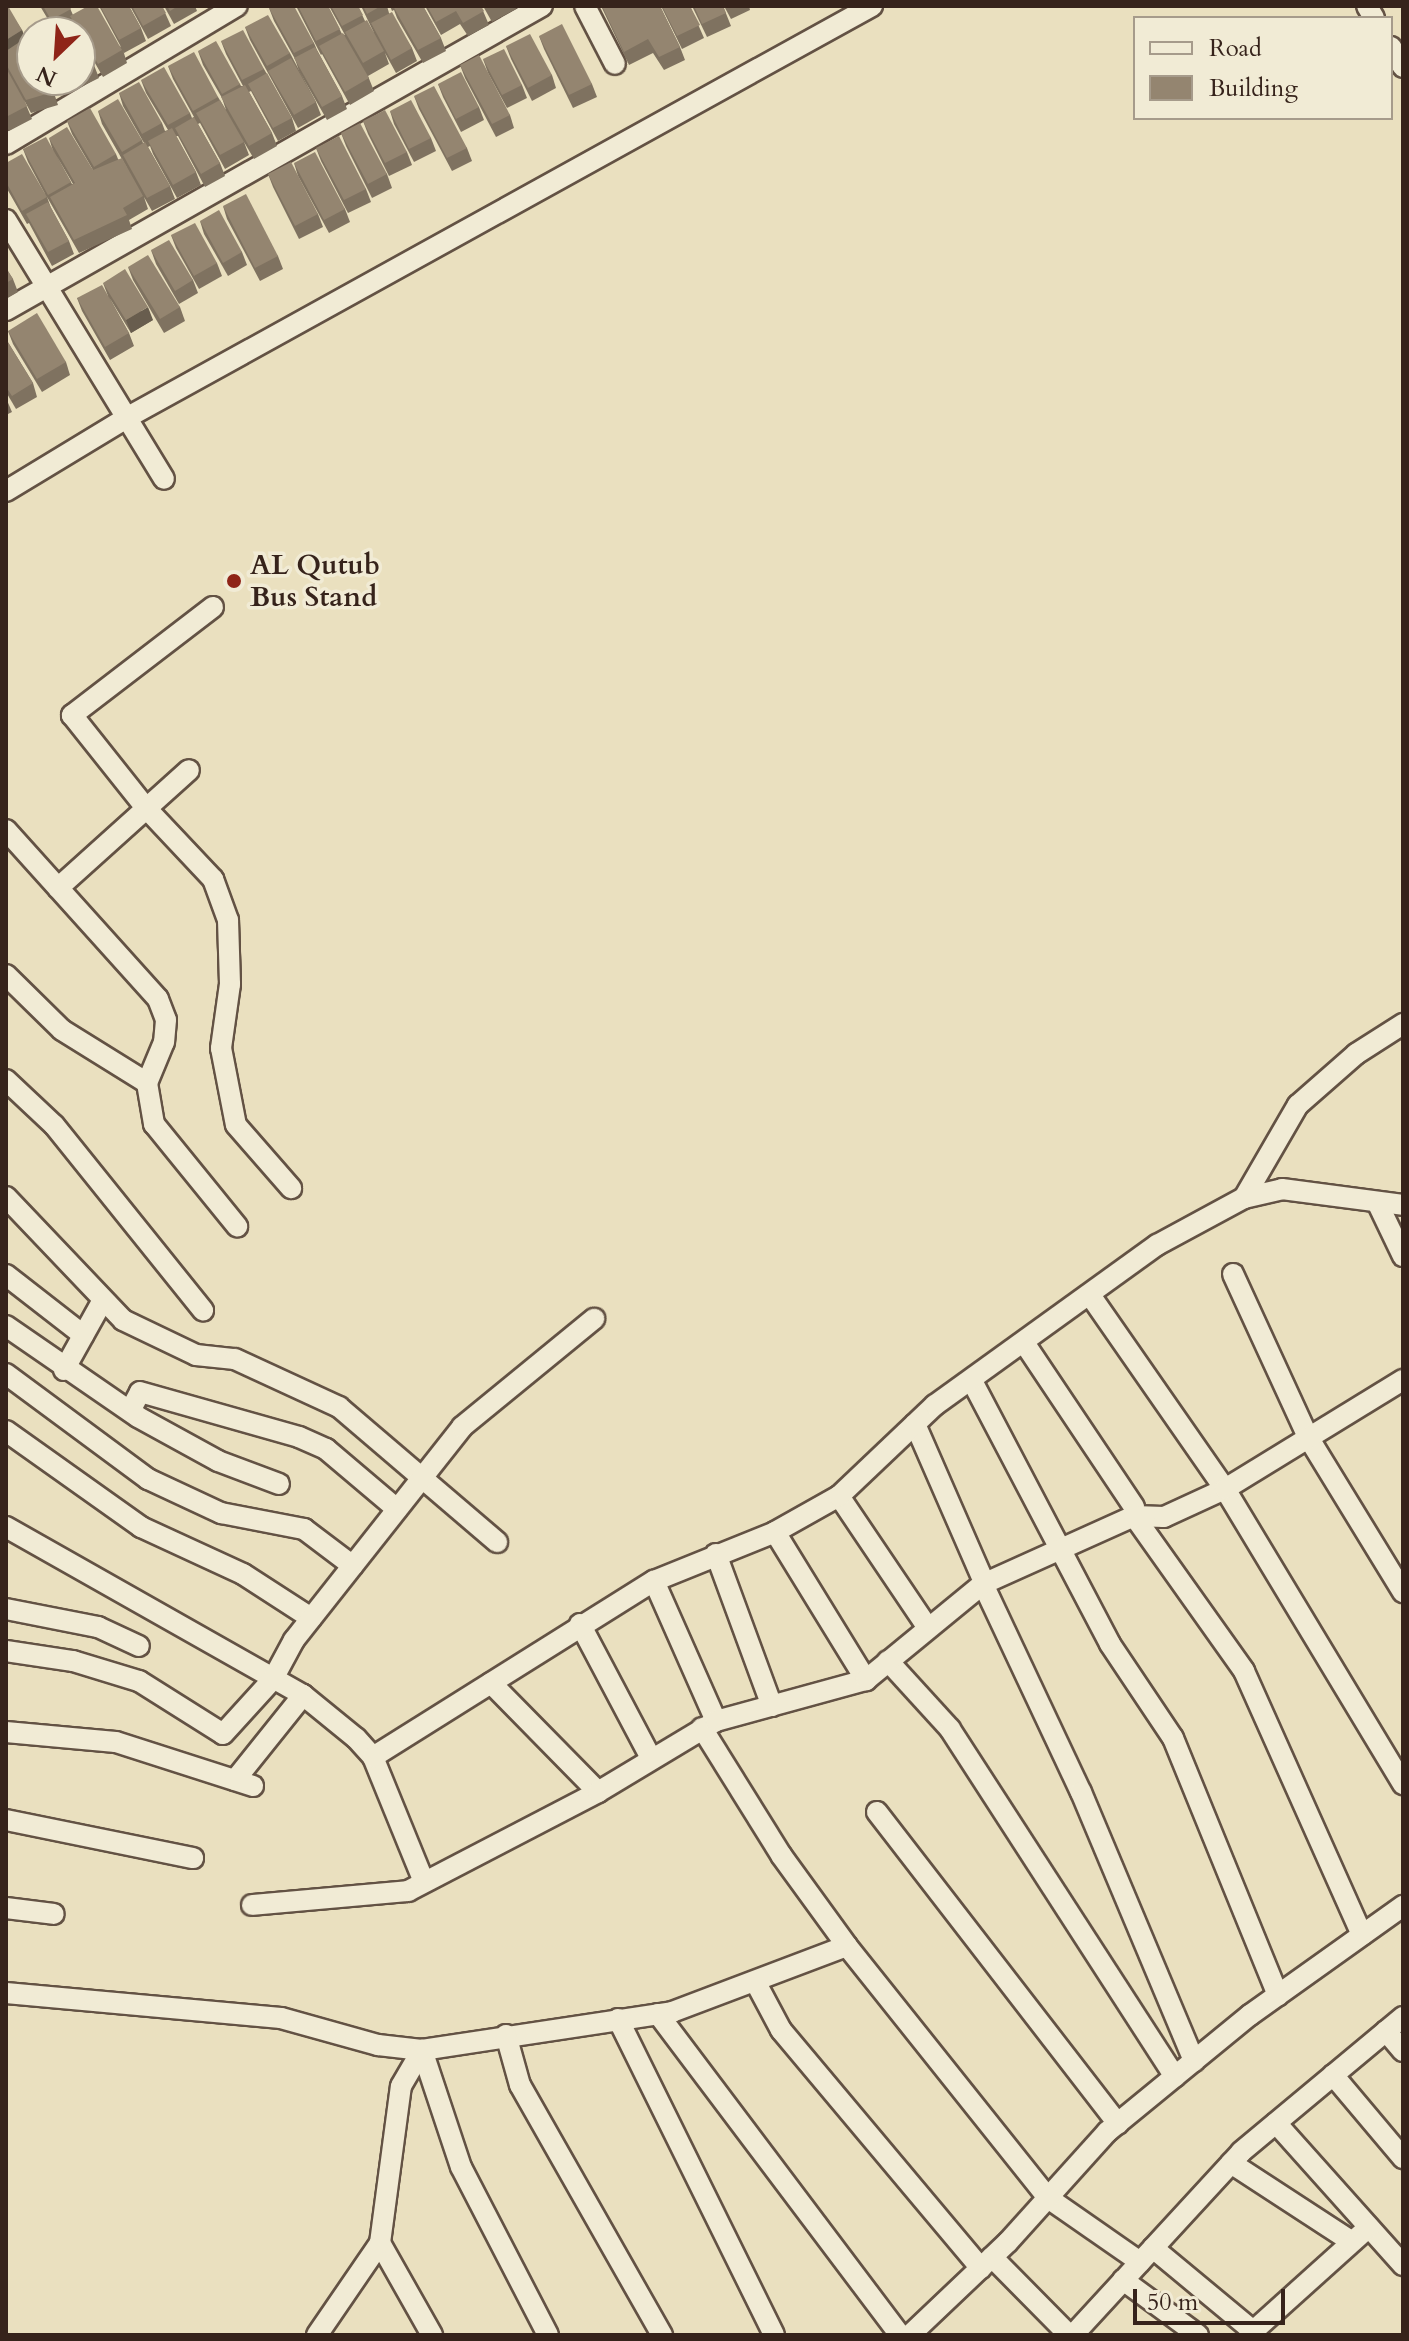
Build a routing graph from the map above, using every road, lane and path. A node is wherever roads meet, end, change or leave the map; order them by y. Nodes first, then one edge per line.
1 (237, 6) edge
2 (542, 6) edge
3 (585, 6) edge
4 (872, 6) edge
5 (615, 64) dead end
6 (6, 144) edge
7 (6, 220) edge
8 (47, 286) junction
9 (6, 310) edge
10 (128, 417) junction
11 (164, 479) dead end
12 (6, 491) edge
13 (213, 607) dead end
14 (189, 770) dead end
15 (146, 808) junction
16 (6, 830) edge
17 (58, 888) junction
18 (6, 975) edge
19 (1403, 1024) edge
20 (6, 1080) edge
21 (147, 1083) junction
22 (291, 1188) dead end
23 (6, 1197) edge
24 (1244, 1198) junction
25 (1377, 1202) junction
26 (1403, 1205) edge
27 (237, 1226) dead end
28 (1403, 1256) edge
29 (1233, 1274) dead end
30 (6, 1275) edge
31 (1090, 1295) junction
32 (103, 1300) junction
33 (203, 1310) dead end
34 (594, 1319) dead end
35 (6, 1326) edge
36 (83, 1335) junction
37 (1025, 1344) junction
38 (64, 1370) junction
39 (6, 1374) edge
40 (1403, 1380) edge
41 (972, 1381) junction
42 (130, 1411) junction
43 (915, 1424) junction
44 (6, 1431) edge
45 (1308, 1437) junction
46 (423, 1476) junction
47 (279, 1484) dead end
48 (1225, 1489) junction
49 (839, 1496) junction
50 (397, 1509) junction
51 (1134, 1512) junction
52 (6, 1527) edge
53 (775, 1532) junction
54 (497, 1542) dead end
55 (1062, 1550) junction
56 (716, 1554) junction
57 (353, 1566) junction
58 (982, 1580) junction
59 (654, 1581) junction
60 (1403, 1592) edge
61 (6, 1609) edge
62 (311, 1618) junction
63 (580, 1624) junction
64 (928, 1628) junction
65 (139, 1646) dead end
66 (6, 1651) edge
67 (888, 1661) junction
68 (273, 1679) junction
69 (866, 1680) junction
70 (491, 1683) junction
71 (303, 1695) junction
72 (772, 1706) junction
73 (709, 1725) junction
74 (6, 1732) edge
75 (373, 1757) junction
76 (651, 1758) junction
77 (1403, 1784) edge
78 (598, 1792) junction
79 (877, 1812) dead end
80 (6, 1820) edge
81 (193, 1858) dead end
82 (424, 1882) junction
83 (252, 1905) dead end
84 (1403, 1906) edge
85 (6, 1908) edge
86 (54, 1914) dead end
87 (1362, 1935) junction
88 (847, 1946) junction
89 (756, 1983) junction
90 (6, 1993) edge
91 (1278, 1995) junction
92 (658, 2014) junction
93 (1403, 2017) edge
94 (618, 2019) junction
95 (1386, 2031) junction
96 (506, 2035) junction
97 (422, 2050) junction
98 (1403, 2051) edge
99 (1194, 2061) junction
100 (1333, 2075) junction
101 (1175, 2077) junction
102 (1276, 2123) junction
103 (1118, 2124) junction
104 (1403, 2158) edge
105 (1231, 2163) junction
106 (1048, 2198) junction
107 (1369, 2227) junction
108 (1349, 2240) junction
109 (380, 2243) junction
110 (1146, 2255) junction
111 (986, 2262) junction
112 (1403, 2265) edge
113 (1123, 2280) junction
114 (1251, 2333) edge
115 (317, 2335) edge
116 (432, 2335) edge
117 (548, 2335) edge
118 (662, 2335) edge
119 (774, 2335) edge
120 (900, 2335) edge
121 (910, 2335) edge
122 (1071, 2335) edge
123 (1198, 2335) edge

1 - 6 street
2 - 8 street
3 - 5 street
4 - 10 street
7 - 8 street
8 - 9 street
8 - 10 street
10 - 11 street
10 - 12 street
13 - 15 street
14 - 15 street
15 - 17 street
15 - 22 street
16 - 17 street
17 - 21 street
18 - 21 street
19 - 24 street
20 - 33 street
21 - 27 street
23 - 32 street
24 - 25 street
24 - 31 street
25 - 26 street
25 - 28 street
29 - 45 street
30 - 36 street
31 - 37 street
31 - 48 street
32 - 36 street
32 - 46 street
34 - 46 street
35 - 38 street
36 - 38 street
37 - 41 street
37 - 51 street
38 - 42 street
39 - 57 street
40 - 45 street
41 - 43 street
41 - 55 street
42 - 47 street
42 - 50 street
43 - 49 street
43 - 58 street
44 - 62 street
45 - 48 street
45 - 60 street
46 - 50 street
46 - 54 street
48 - 51 street
48 - 77 street
49 - 53 street
49 - 64 street
50 - 57 street
51 - 55 street
51 - 87 street
52 - 68 street
53 - 56 street
53 - 69 street
55 - 58 street
55 - 91 street
56 - 59 street
56 - 72 street
57 - 62 street
58 - 64 street
58 - 99 street
59 - 63 street
59 - 73 street
61 - 65 street
62 - 68 street
63 - 70 street
63 - 76 street
64 - 67 street
66 - 68 street
67 - 69 street
67 - 101 street
68 - 71 street
69 - 72 street
70 - 75 street
70 - 78 street
71 - 74 street
71 - 75 street
72 - 73 street
73 - 76 street
73 - 88 street
75 - 82 street
76 - 78 street
78 - 82 street
79 - 103 street
80 - 81 street
82 - 83 street
84 - 87 street
85 - 86 street
87 - 91 street
88 - 89 street
88 - 106 street
89 - 92 street
89 - 111 street
90 - 97 street
91 - 99 street
92 - 94 street
92 - 120 street
93 - 95 street
94 - 96 street
94 - 119 street
95 - 98 street
95 - 100 street
96 - 97 street
96 - 118 street
97 - 109 street
97 - 117 street
99 - 101 street
100 - 102 street
100 - 104 street
101 - 103 street
102 - 105 street
102 - 107 street
103 - 106 street
105 - 108 street
105 - 110 street
106 - 110 street
106 - 111 street
107 - 108 street
107 - 112 street
108 - 114 street
109 - 115 street
109 - 116 street
110 - 113 street
110 - 114 street
111 - 121 street
111 - 122 street
113 - 122 street
113 - 123 street

